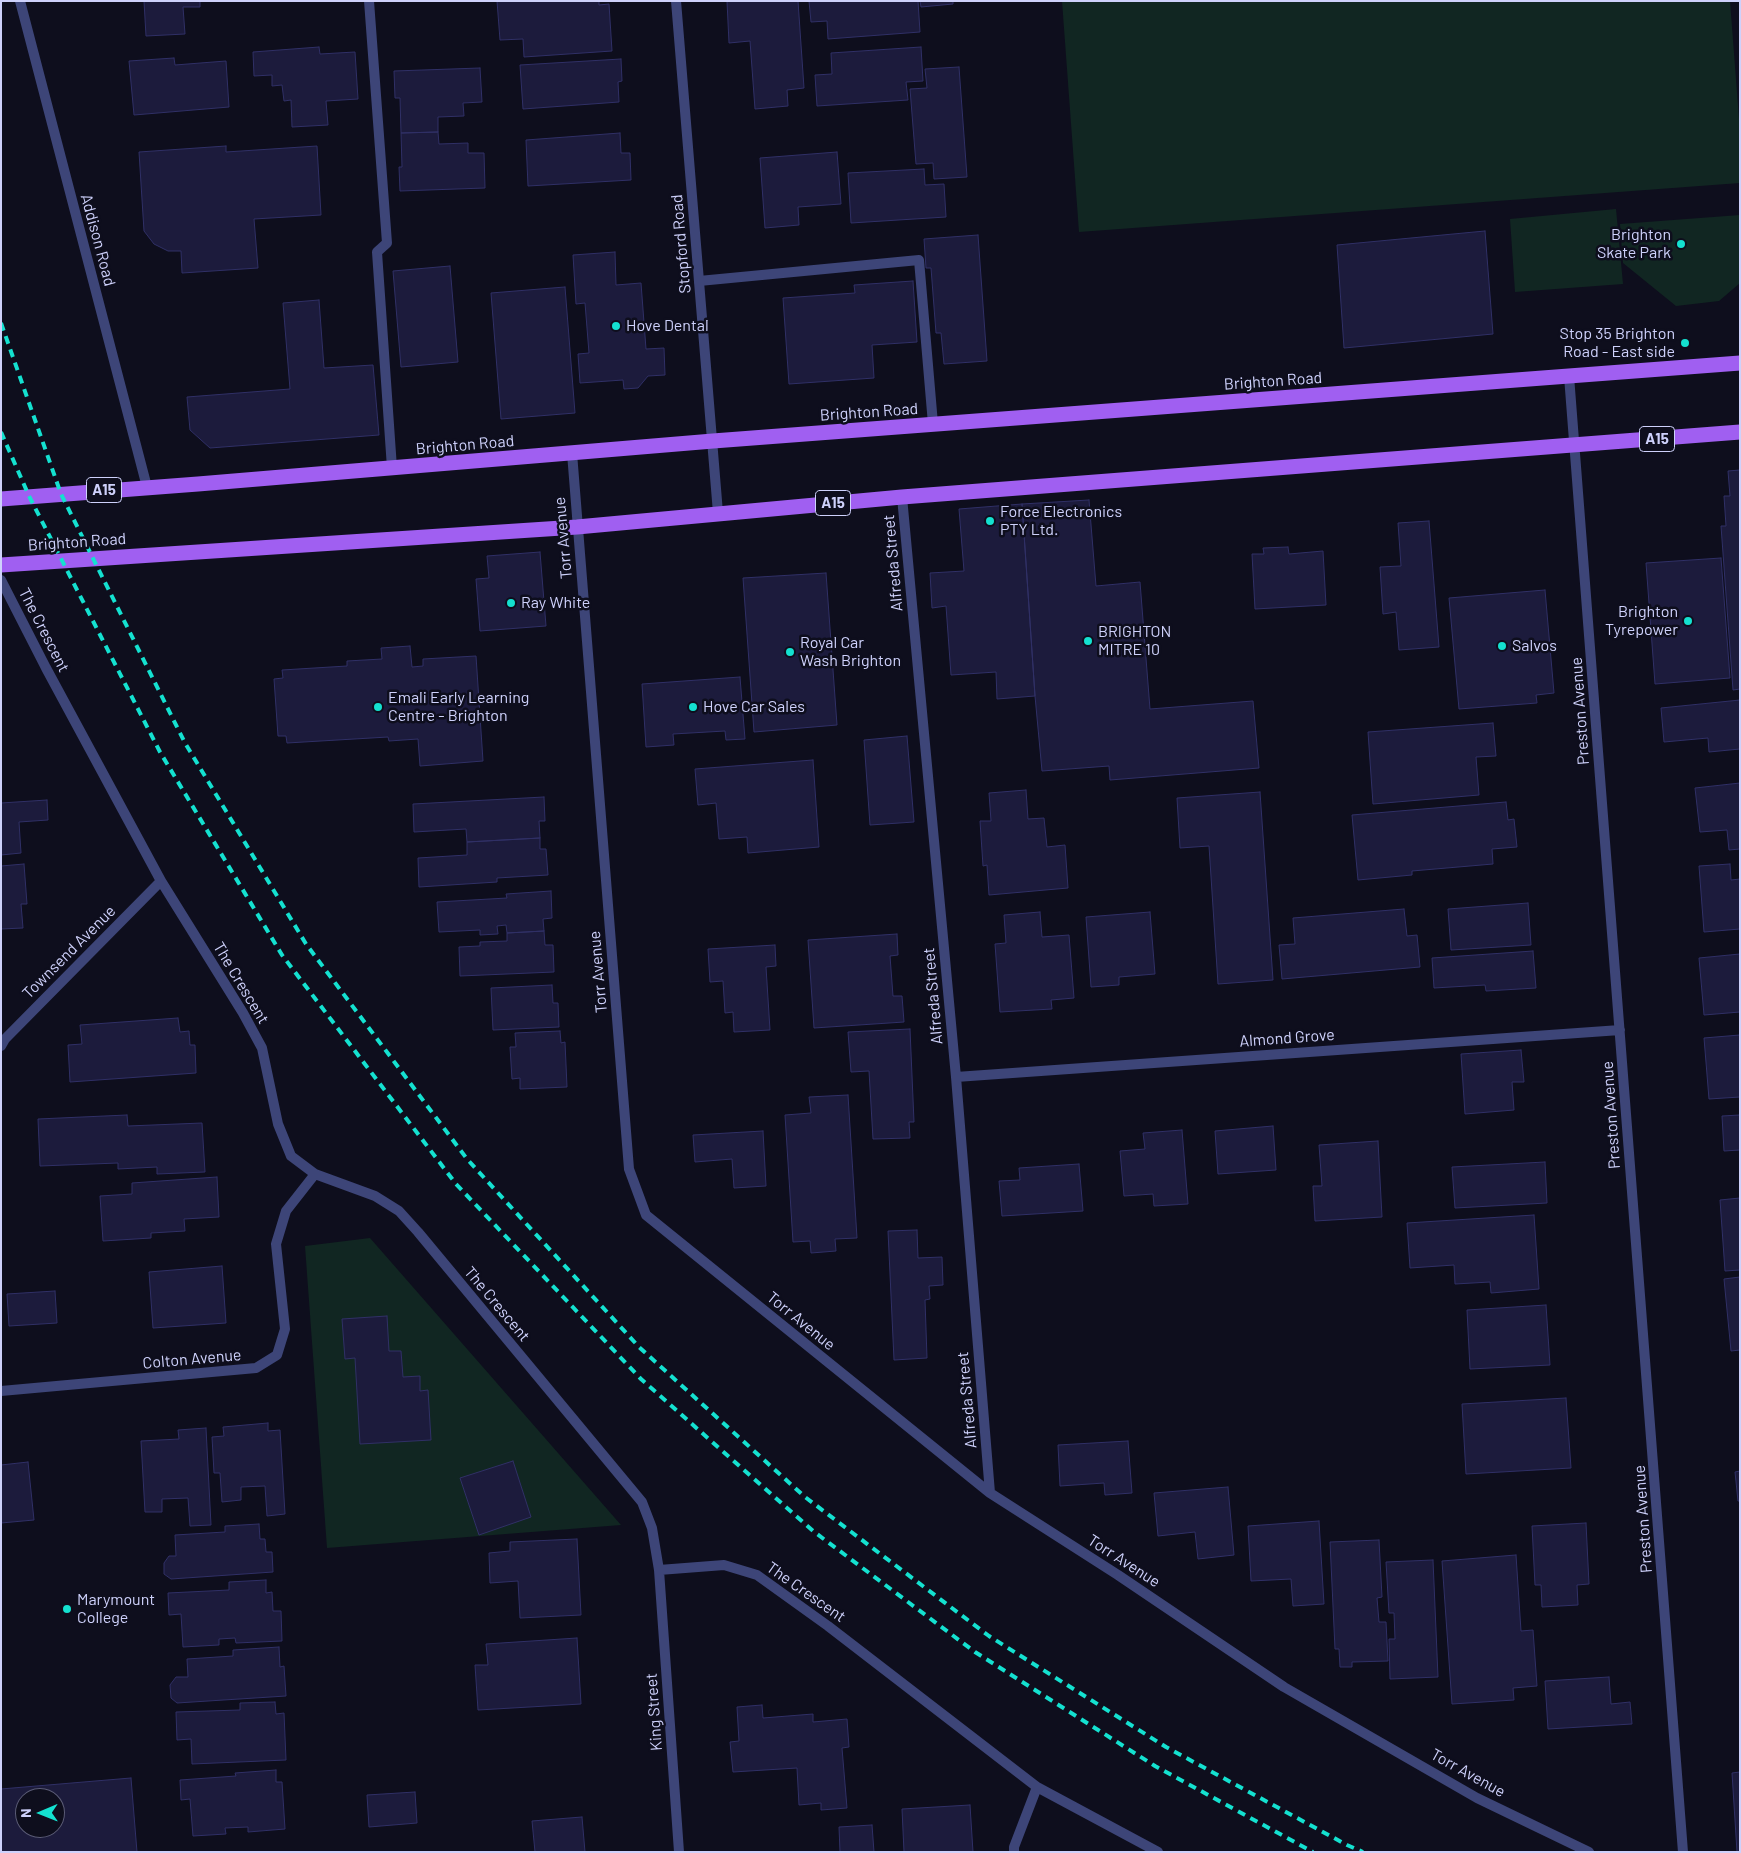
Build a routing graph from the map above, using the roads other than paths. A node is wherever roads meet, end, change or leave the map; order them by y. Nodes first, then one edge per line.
1 (20, 1) edge
2 (369, 1) edge
3 (676, 1) edge
4 (699, 281) junction
5 (1740, 363) edge
6 (1569, 376) junction
7 (933, 424) junction
8 (1740, 432) edge
9 (712, 441) junction
10 (1574, 445) junction
11 (572, 453) junction
12 (392, 468) junction
13 (147, 487) junction
14 (902, 497) junction
15 (1, 499) edge
16 (718, 513) junction
17 (577, 527) junction
18 (1, 565) edge
19 (1, 580) edge
20 (161, 882) junction
21 (1620, 1030) junction
22 (1, 1046) edge
23 (956, 1077) junction
24 (315, 1174) junction
25 (1, 1390) edge
26 (990, 1493) junction
27 (659, 1570) junction
28 (1037, 1787) junction
29 (679, 1852) edge
30 (1014, 1852) edge
31 (1158, 1852) edge
32 (1589, 1852) edge
33 (1684, 1852) edge

1 - 13 street, Addison Road
2 - 12 street
3 - 4 street, Stopford Road
4 - 7 street
4 - 9 street, Stopford Road
5 - 6 main road, Brighton Road / A15
6 - 7 main road, Brighton Road / A15
6 - 10 street, Preston Avenue
7 - 9 main road, Brighton Road / A15
8 - 10 main road, Brighton Road / A15
9 - 11 main road, Brighton Road / A15
9 - 16 street, Stopford Road
10 - 14 main road, Brighton Road / A15
10 - 21 street, Preston Avenue
11 - 12 main road, Brighton Road / A15
11 - 17 street, Torr Avenue
12 - 13 main road, Brighton Road / A15
13 - 15 main road, Brighton Road / A15
14 - 16 main road, Brighton Road / A15
14 - 23 street, Alfreda Street
16 - 17 main road, Brighton Road / A15
17 - 18 main road, Brighton Road / A15
17 - 26 street, Torr Avenue
19 - 20 street, The Crescent
20 - 22 street, Townsend Avenue
20 - 24 street, The Crescent
21 - 23 street, Almond Grove
21 - 33 street, Preston Avenue
23 - 26 street, Alfreda Street
24 - 25 street, Colton Avenue
24 - 27 street, The Crescent
26 - 32 street, Torr Avenue
27 - 28 street, The Crescent
27 - 29 street, King Street
28 - 30 street
28 - 31 street, The Crescent

